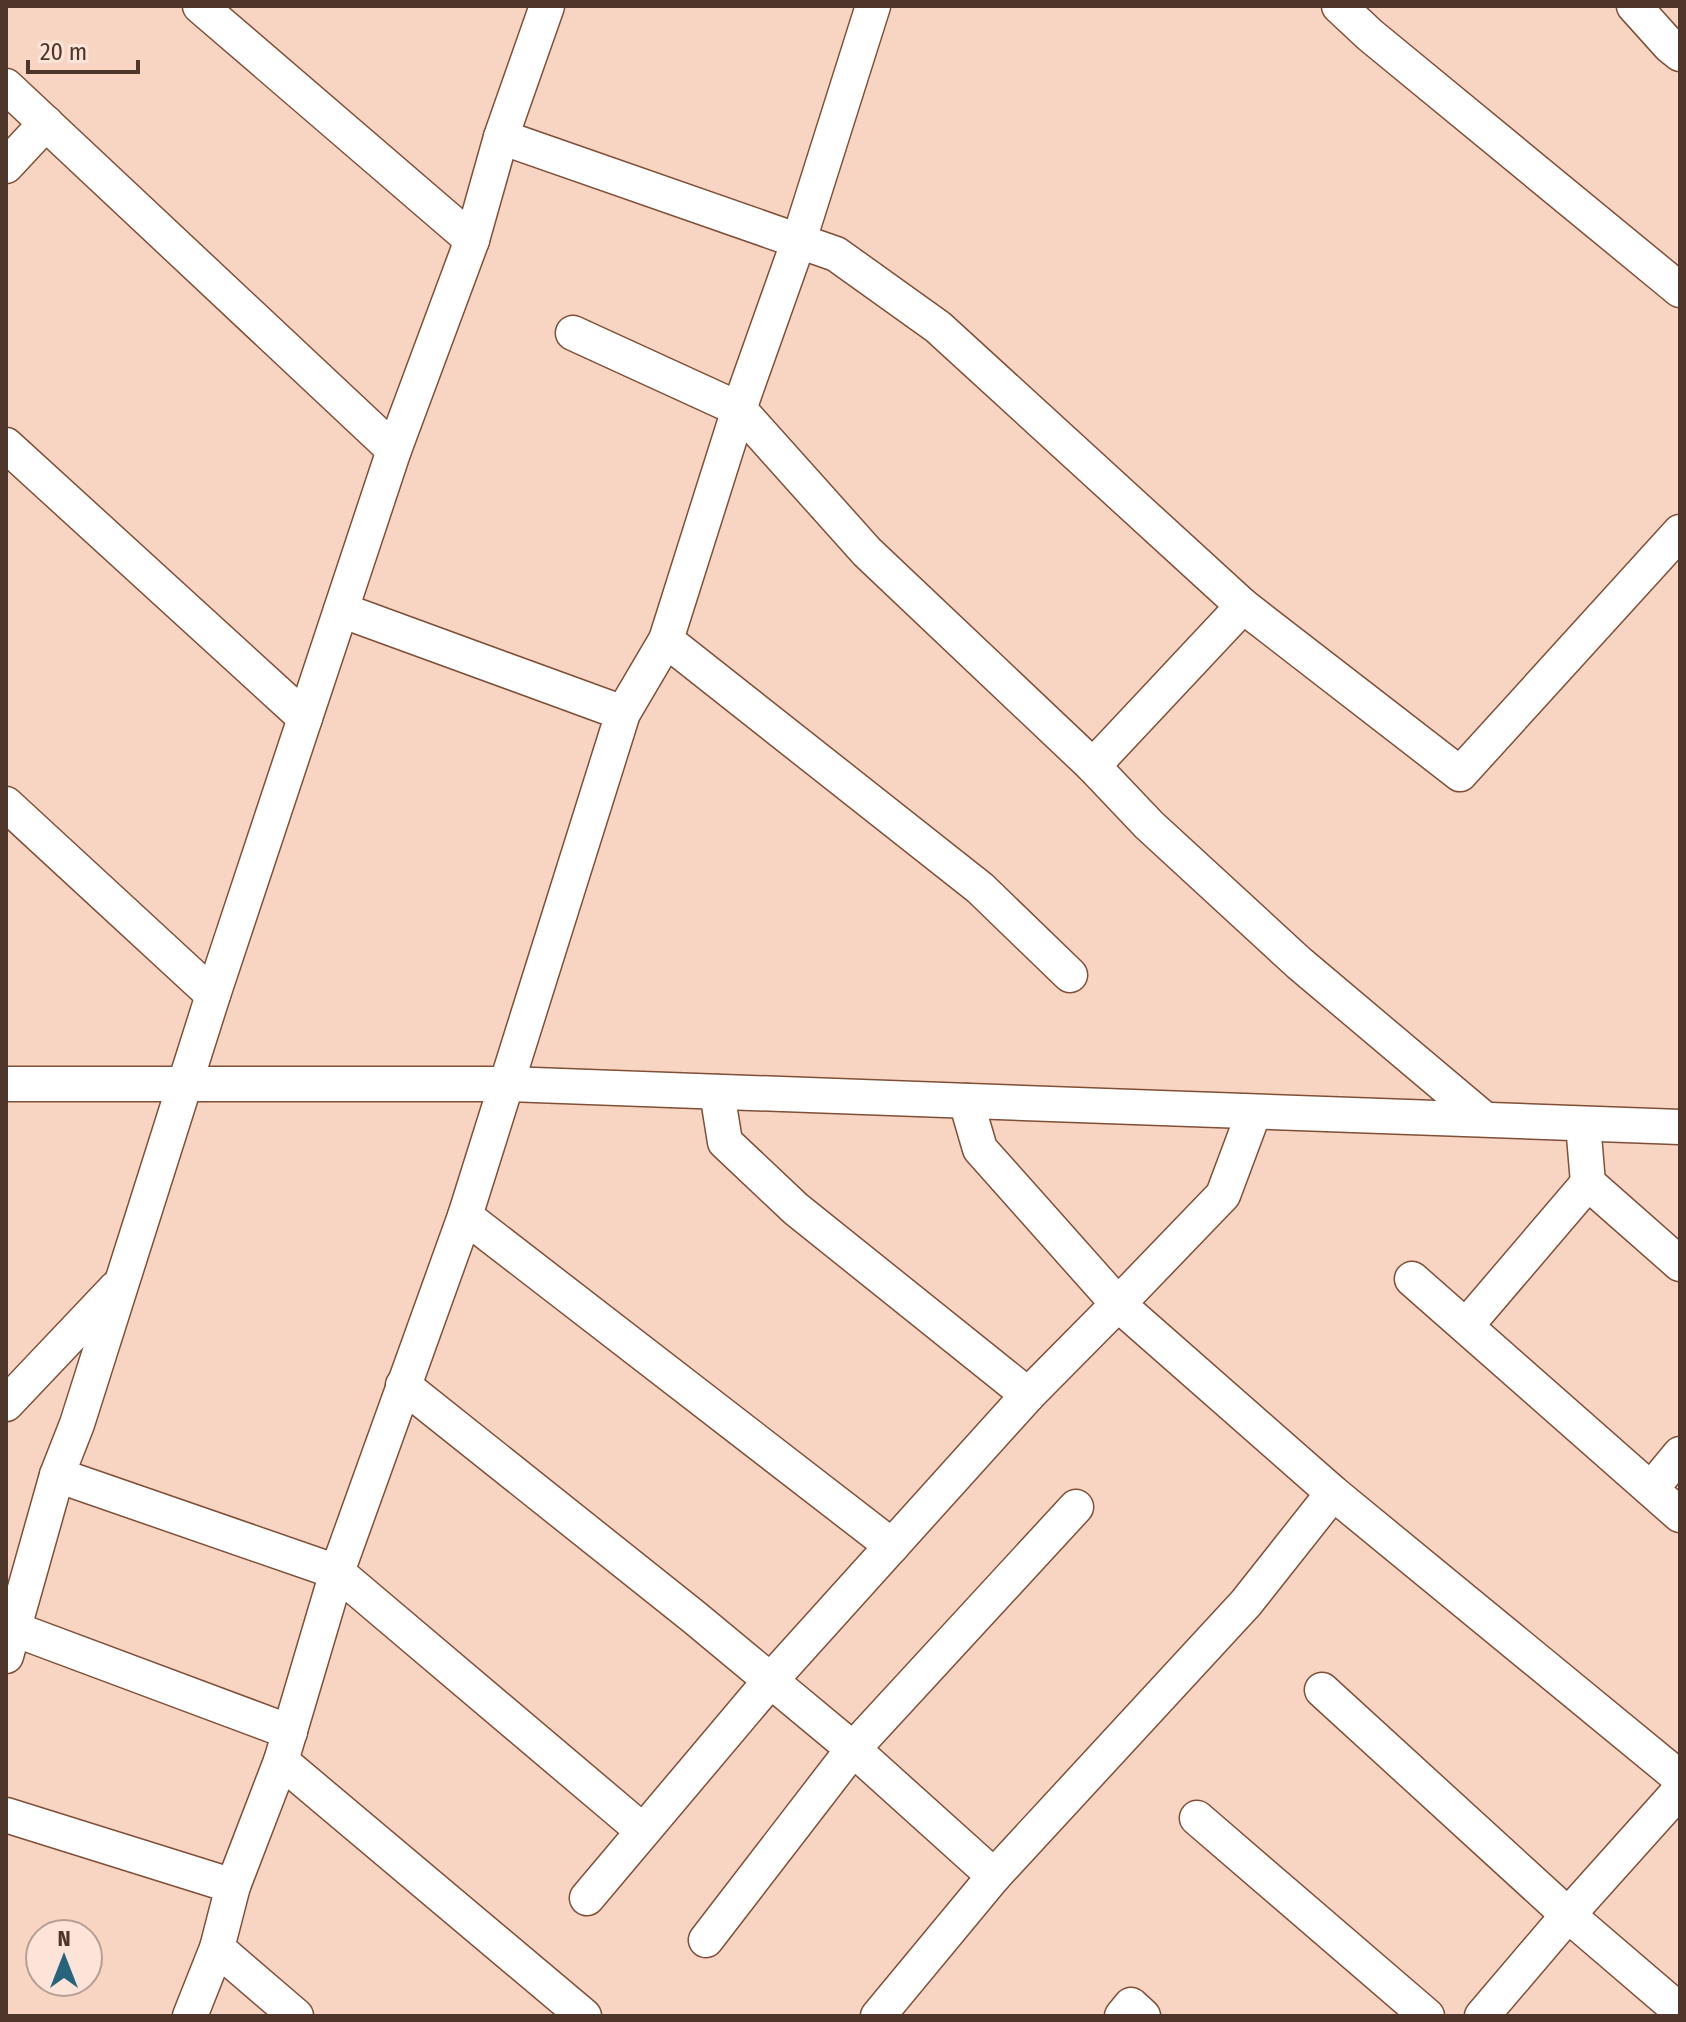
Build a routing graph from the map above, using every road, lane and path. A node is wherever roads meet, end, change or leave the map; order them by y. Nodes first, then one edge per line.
1 (200, 6) edge
2 (547, 6) edge
3 (873, 6) edge
4 (1339, 6) edge
5 (1634, 6) edge
6 (1680, 54) edge
7 (6, 86) edge
8 (46, 123) junction
9 (501, 137) junction
10 (6, 166) edge
11 (472, 240) junction
12 (799, 240) junction
13 (1680, 290) edge
14 (573, 333) dead end
15 (739, 409) junction
16 (6, 445) edge
17 (394, 450) junction
18 (1680, 532) edge
19 (1243, 606) junction
20 (341, 610) junction
21 (666, 640) junction
22 (623, 713) junction
23 (305, 718) junction
24 (1093, 766) junction
25 (6, 804) edge
26 (1070, 975) dead end
27 (213, 995) junction
28 (185, 1083) junction
29 (18, 1084) edge
30 (507, 1084) junction
31 (717, 1092) junction
32 (966, 1101) junction
33 (6, 1112) edge
34 (1254, 1112) junction
35 (1484, 1119) junction
36 (1583, 1124) junction
37 (1680, 1127) edge
38 (1588, 1183) junction
39 (465, 1216) junction
40 (1680, 1264) edge
41 (1412, 1279) dead end
42 (122, 1282) junction
43 (1118, 1304) junction
44 (1466, 1326) junction
45 (403, 1385) junction
46 (1028, 1395) junction
47 (6, 1404) edge
48 (1680, 1454) edge
49 (57, 1475) junction
50 (1651, 1489) junction
51 (1333, 1493) junction
52 (1076, 1507) dead end
53 (1680, 1515) edge
54 (892, 1546) junction
55 (337, 1572) junction
56 (10, 1642) edge
57 (770, 1681) junction
58 (1322, 1690) dead end
59 (286, 1746) junction
60 (853, 1749) junction
61 (1680, 1778) edge
62 (1680, 1790) edge
63 (6, 1815) edge
64 (1197, 1818) dead end
65 (643, 1831) junction
66 (994, 1876) junction
67 (233, 1886) junction
68 (587, 1898) dead end
69 (1568, 1915) junction
70 (706, 1940) dead end
71 (217, 1948) junction
72 (1680, 2011) edge
73 (190, 2016) edge
74 (296, 2016) edge
75 (584, 2016) edge
76 (878, 2016) edge
77 (1122, 2016) edge
78 (1143, 2016) edge
79 (1427, 2016) edge
80 (1482, 2016) edge

1 - 11 street
2 - 9 street
3 - 12 street
4 - 13 street
5 - 6 street
7 - 8 street
8 - 10 street
8 - 17 street
9 - 11 street
9 - 12 street
11 - 17 street
12 - 15 street
12 - 19 street
14 - 15 street
15 - 21 street
15 - 24 street
16 - 23 street
17 - 20 street
18 - 19 street
19 - 24 street
20 - 22 street
20 - 23 street
21 - 22 street
21 - 26 street
22 - 30 street
23 - 27 street
24 - 35 street
25 - 27 street
27 - 28 street
28 - 29 street
28 - 30 street
28 - 42 street
29 - 33 street
30 - 31 street
30 - 39 street
31 - 32 street
31 - 46 street
32 - 34 street
32 - 43 street
34 - 35 street
34 - 43 street
35 - 36 street
36 - 37 street
36 - 38 street
38 - 40 street
38 - 44 street
39 - 45 street
39 - 54 street
41 - 44 street
42 - 47 street
42 - 49 street
43 - 46 street
43 - 51 street
44 - 50 street
45 - 55 street
45 - 57 street
46 - 54 street
48 - 50 street
49 - 55 street
49 - 56 street
50 - 53 street
51 - 61 street
51 - 66 street
52 - 60 street
54 - 57 street
55 - 59 street
55 - 65 street
56 - 59 street
57 - 60 street
57 - 65 street
58 - 69 street
59 - 67 street
59 - 75 street
60 - 66 street
60 - 70 street
62 - 69 street
63 - 67 street
64 - 79 street
65 - 68 street
66 - 76 street
67 - 71 street
69 - 72 street
69 - 80 street
71 - 73 street
71 - 74 street
77 - 78 street

